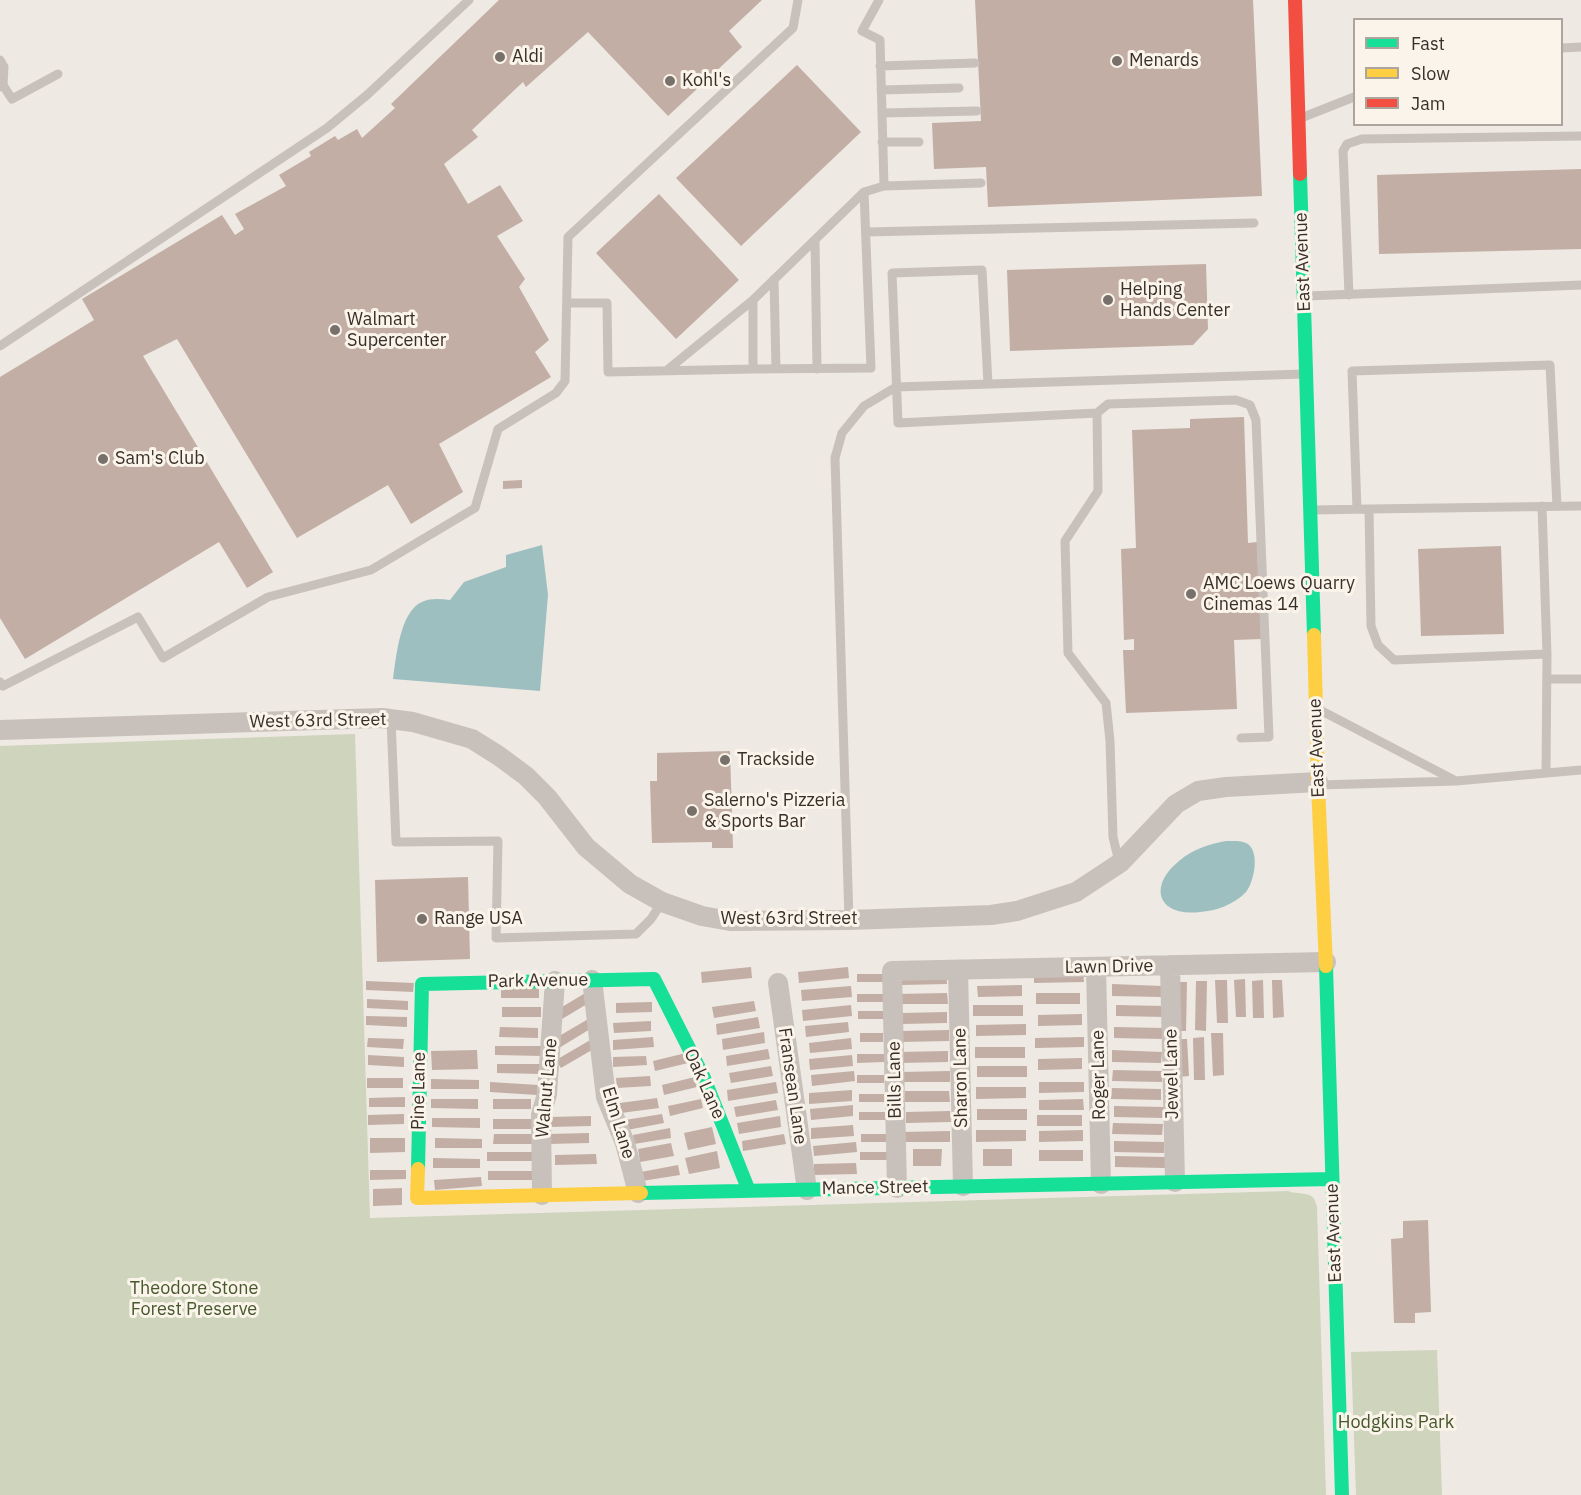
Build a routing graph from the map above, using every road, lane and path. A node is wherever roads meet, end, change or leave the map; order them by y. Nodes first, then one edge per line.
1 (469, 0) edge
2 (798, 0) edge
3 (879, 0) edge
4 (1295, 0) edge
5 (1581, 47) edge
6 (1563, 48) edge
7 (0, 60) edge
8 (975, 63) dead end
9 (880, 66) junction
10 (58, 74) dead end
11 (1, 86) edge
12 (960, 87) dead end
13 (881, 90) junction
14 (1353, 97) edge
15 (977, 111) dead end
16 (882, 113) junction
17 (1299, 118) junction
18 (1581, 136) edge
19 (882, 142) junction
20 (919, 142) dead end
21 (981, 183) dead end
22 (884, 186) junction
23 (864, 192) junction
24 (1254, 223) dead end
25 (866, 232) junction
26 (815, 240) junction
27 (774, 279) junction
28 (1581, 285) edge
29 (1349, 294) junction
30 (1304, 296) junction
31 (753, 300) junction
32 (567, 303) junction
33 (0, 346) edge
34 (753, 369) junction
35 (776, 369) junction
36 (817, 369) junction
37 (666, 371) junction
38 (1306, 374) junction
39 (988, 384) junction
40 (896, 387) junction
41 (1097, 413) junction
42 (1542, 506) junction
43 (1557, 506) junction
44 (1581, 506) edge
45 (1357, 509) junction
46 (1369, 509) junction
47 (1310, 510) junction
48 (1547, 654) junction
49 (1547, 679) junction
50 (1581, 679) edge
51 (0, 682) edge
52 (1316, 708) junction
53 (391, 719) junction
54 (0, 730) edge
55 (1241, 738) dead end
56 (1581, 770) edge
57 (1546, 773) junction
58 (1456, 781) junction
59 (1318, 784) junction
60 (1120, 863) junction
61 (662, 902) junction
62 (849, 920) junction
63 (1326, 962) junction
64 (1170, 965) junction
65 (1096, 967) junction
66 (958, 970) junction
67 (892, 971) joint
68 (654, 979) joint
69 (592, 980) junction
70 (555, 981) junction
71 (778, 983) dead end
72 (422, 984) joint
73 (1332, 1179) junction
74 (1175, 1182) junction
75 (1101, 1184) junction
76 (963, 1186) junction
77 (897, 1188) junction
78 (807, 1190) junction
79 (749, 1191) junction
80 (639, 1193) junction
81 (542, 1196) junction
82 (417, 1198) joint
83 (1342, 1495) edge

1 - 33 lane
2 - 32 lane
3 - 9 lane
4 - 17 street, East Avenue
5 - 6 lane
7 - 11 lane
8 - 9 lane
9 - 13 lane
10 - 11 lane
12 - 13 lane
13 - 16 lane
14 - 17 lane
15 - 16 lane
16 - 19 lane
17 - 30 street, East Avenue
18 - 29 lane
19 - 20 lane
19 - 22 lane
21 - 22 lane
22 - 23 lane
23 - 25 lane
23 - 26 lane
24 - 25 lane
25 - 36 lane
26 - 27 lane
26 - 36 lane
27 - 31 lane
27 - 35 lane
28 - 29 lane
29 - 30 lane
30 - 38 street, East Avenue
31 - 34 lane
31 - 37 lane
32 - 37 lane
32 - 51 lane
34 - 35 lane
34 - 37 lane
35 - 36 lane
38 - 39 lane
38 - 47 street, East Avenue
39 - 40 lane
39 - 40 lane
40 - 41 lane
40 - 62 lane
41 - 55 lane
41 - 60 lane
42 - 43 lane
42 - 46 lane
42 - 48 lane
43 - 44 lane
43 - 45 lane
45 - 46 lane
45 - 47 lane
46 - 48 lane
47 - 52 street, East Avenue
48 - 49 lane
49 - 50 lane
49 - 57 lane
52 - 58 lane
52 - 59 street, East Avenue
53 - 54 street, West 63rd Street
53 - 61 street, West 63rd Street
53 - 61 lane
56 - 57 lane
57 - 58 lane
58 - 59 lane
59 - 60 street, West 63rd Street
59 - 63 street, East Avenue
60 - 62 street, West 63rd Street
61 - 62 street, West 63rd Street
63 - 64 street, Lawn Drive
63 - 73 street, East Avenue
64 - 65 street, Lawn Drive
64 - 74 street, Jewel Lane
65 - 66 street, Lawn Drive
65 - 75 street, Roger Lane
66 - 67 street, Lawn Drive
66 - 76 street, Sharon Lane
67 - 77 street, Bills Lane
68 - 69 street, Park Avenue
68 - 79 street, Oak Lane
69 - 70 street, Park Avenue
69 - 80 street, Elm Lane
70 - 72 street, Park Avenue
70 - 81 street, Walnut Lane
71 - 78 street, Fransean Lane
72 - 82 street, Pine Lane
73 - 74 street, Mance Street
73 - 83 street, East Avenue
74 - 75 street, Mance Street
75 - 76 street, Mance Street
76 - 77 street, Mance Street
77 - 78 street, Mance Street
78 - 79 street, Mance Street
79 - 80 street, Mance Street
80 - 81 street, Mance Street
81 - 82 street, Mance Street

